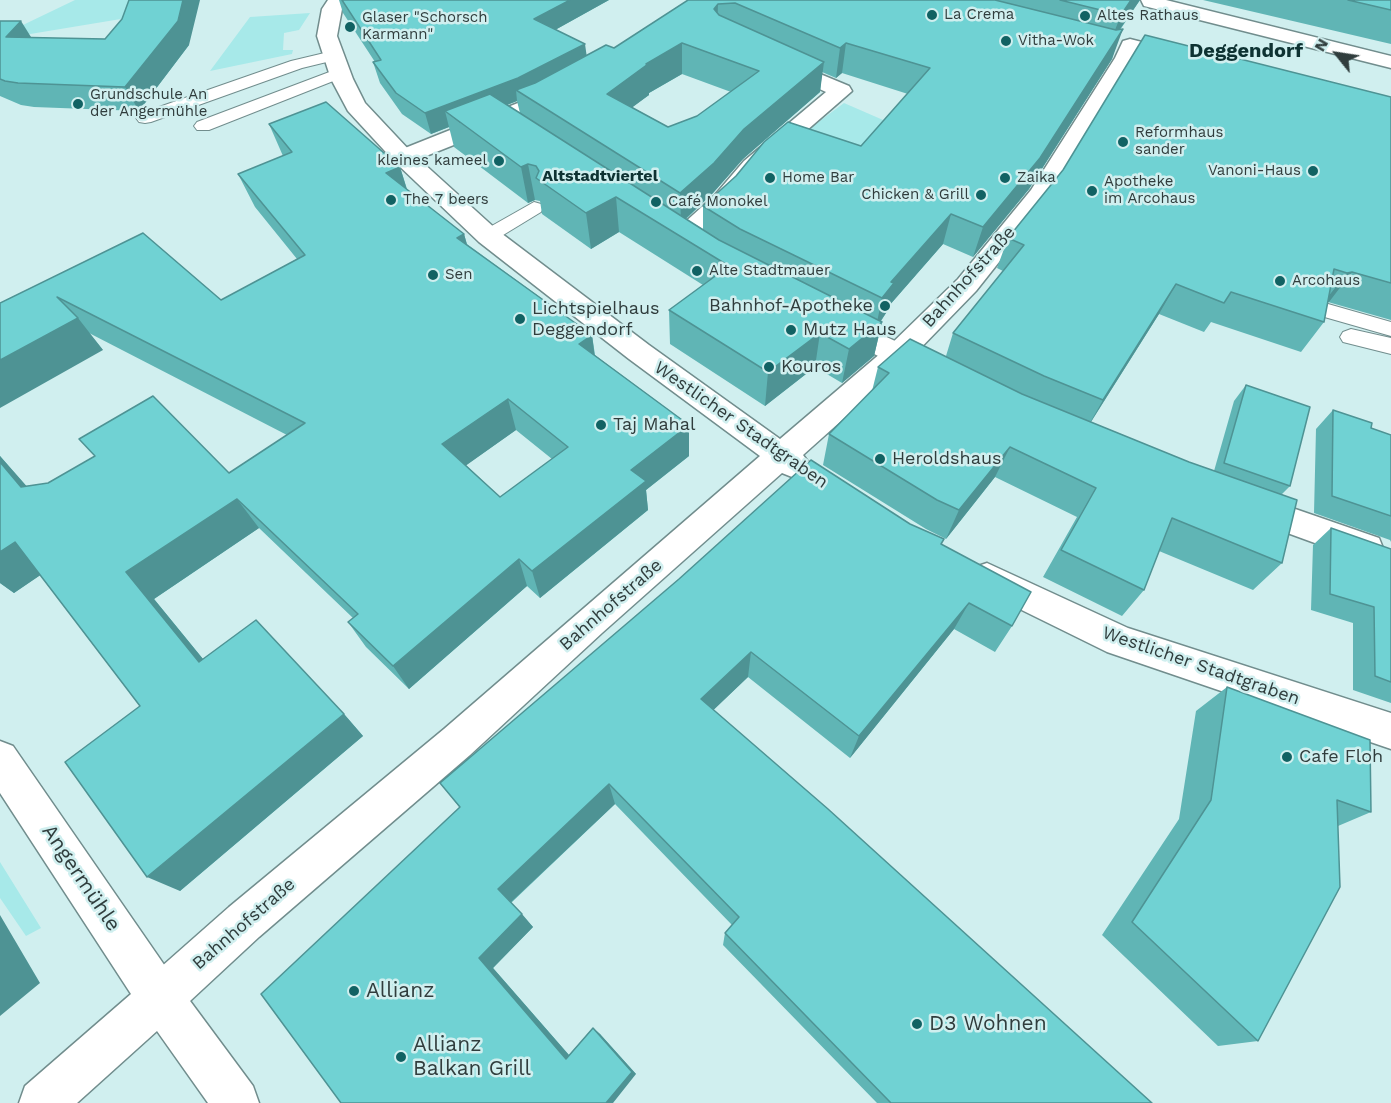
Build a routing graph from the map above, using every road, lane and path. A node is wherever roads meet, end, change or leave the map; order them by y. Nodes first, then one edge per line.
1 (1147, 1) edge
2 (335, 4) edge
3 (764, 55) edge
4 (1198, 62) edge
5 (1391, 62) edge
6 (336, 65) junction
7 (580, 79) edge
8 (145, 118) dead end
9 (203, 126) dead end
10 (413, 154) junction
11 (534, 208) edge
12 (488, 236) junction
13 (683, 240) edge
14 (812, 310) edge
15 (1328, 311) edge
16 (1391, 329) edge
17 (1351, 337) dead end
18 (1391, 346) edge
19 (898, 354) junction
20 (926, 367) edge
21 (780, 456) junction
22 (824, 484) edge
23 (1220, 496) edge
24 (1384, 554) edge
25 (962, 565) edge
26 (1391, 731) edge
27 (0, 759) edge
28 (160, 998) junction
29 (42, 1103) edge
30 (236, 1103) edge

1 - 5 street
2 - 6 street, Westlicher Stadtgraben
3 - 13 street
4 - 19 street, Bahnhofstraße
6 - 8 lane
6 - 9 lane
6 - 10 street, Westlicher Stadtgraben
7 - 10 street
10 - 12 street, Westlicher Stadtgraben
11 - 12 lane
12 - 21 street, Westlicher Stadtgraben
14 - 19 street
15 - 16 lane
17 - 18 lane
19 - 20 street
19 - 21 street, Bahnhofstraße
21 - 22 street, Westlicher Stadtgraben
21 - 28 street, Bahnhofstraße
23 - 24 street
25 - 26 street, Westlicher Stadtgraben
27 - 28 street, Angermühle
28 - 29 street, Bahnhofstraße
28 - 30 street, Angermühle

